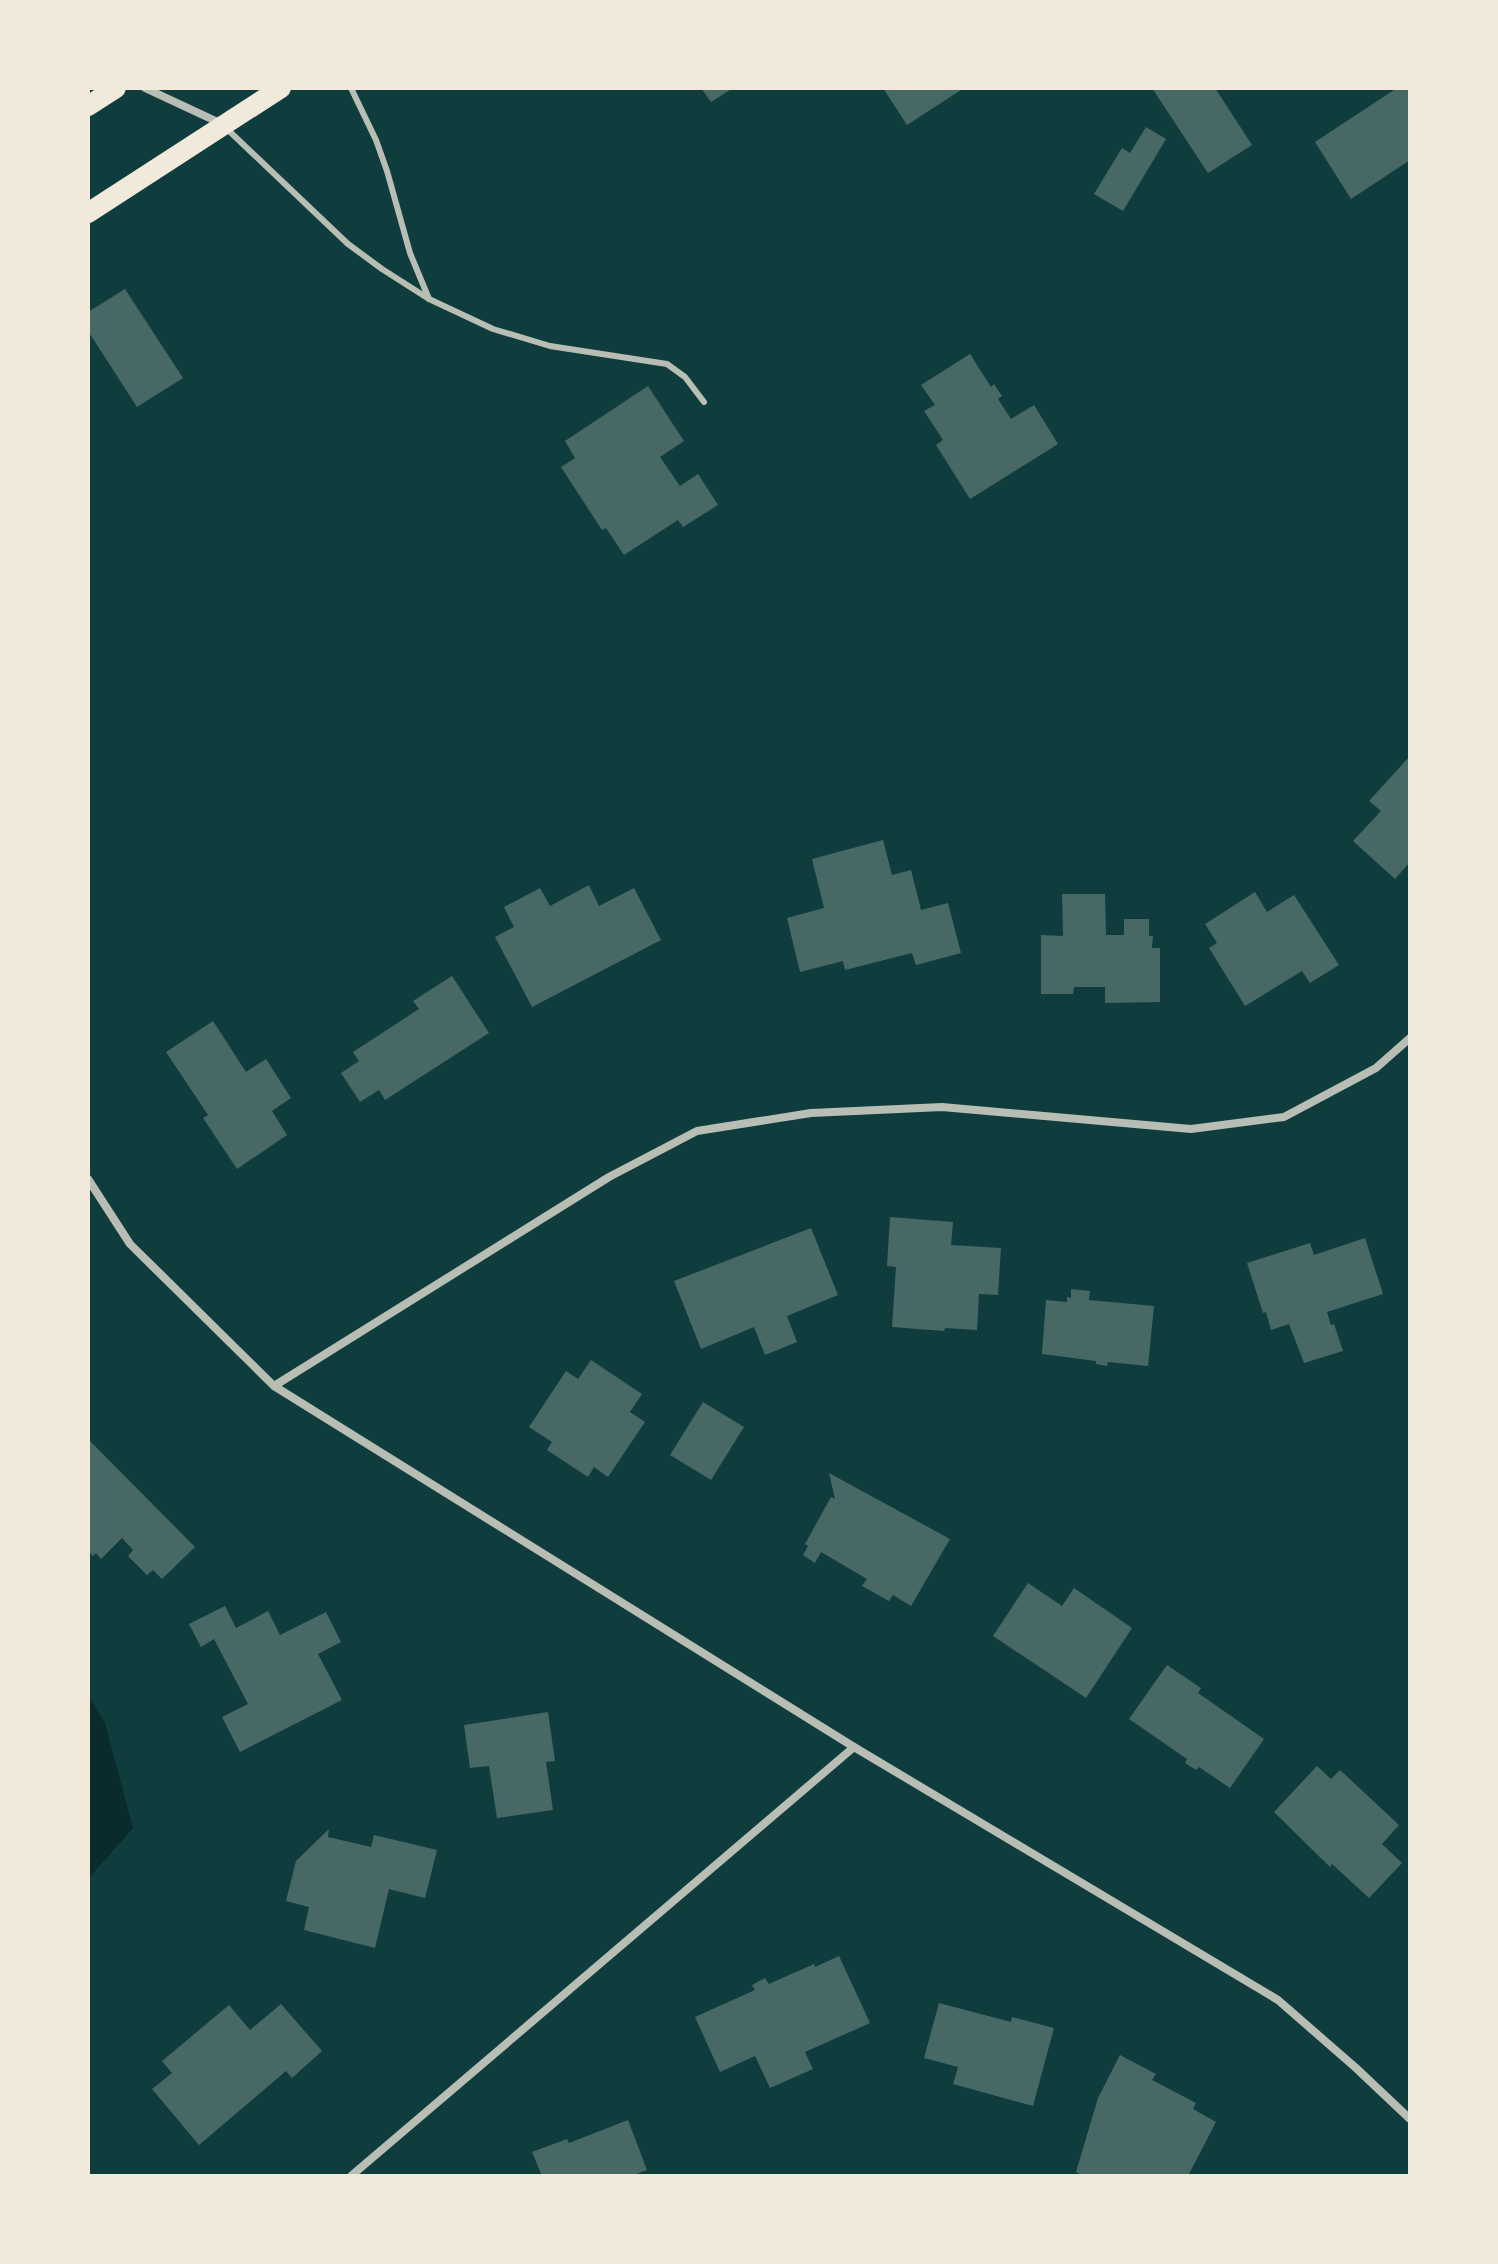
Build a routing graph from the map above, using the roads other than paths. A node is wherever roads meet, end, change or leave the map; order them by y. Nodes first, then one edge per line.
1 (116, 88) edge
2 (145, 88) edge
3 (281, 88) edge
4 (351, 88) edge
5 (88, 106) edge
6 (223, 125) junction
7 (88, 213) edge
8 (429, 299) junction
9 (704, 402) dead end
10 (1410, 1038) edge
11 (88, 1179) edge
12 (274, 1386) junction
13 (854, 1747) junction
14 (1410, 2119) edge
15 (351, 2176) edge

1 - 5 main road
2 - 6 street
3 - 6 main road
4 - 8 lane
6 - 7 main road
6 - 8 lane
8 - 9 lane
10 - 12 street
11 - 12 street
12 - 13 street
13 - 14 street
13 - 15 street

